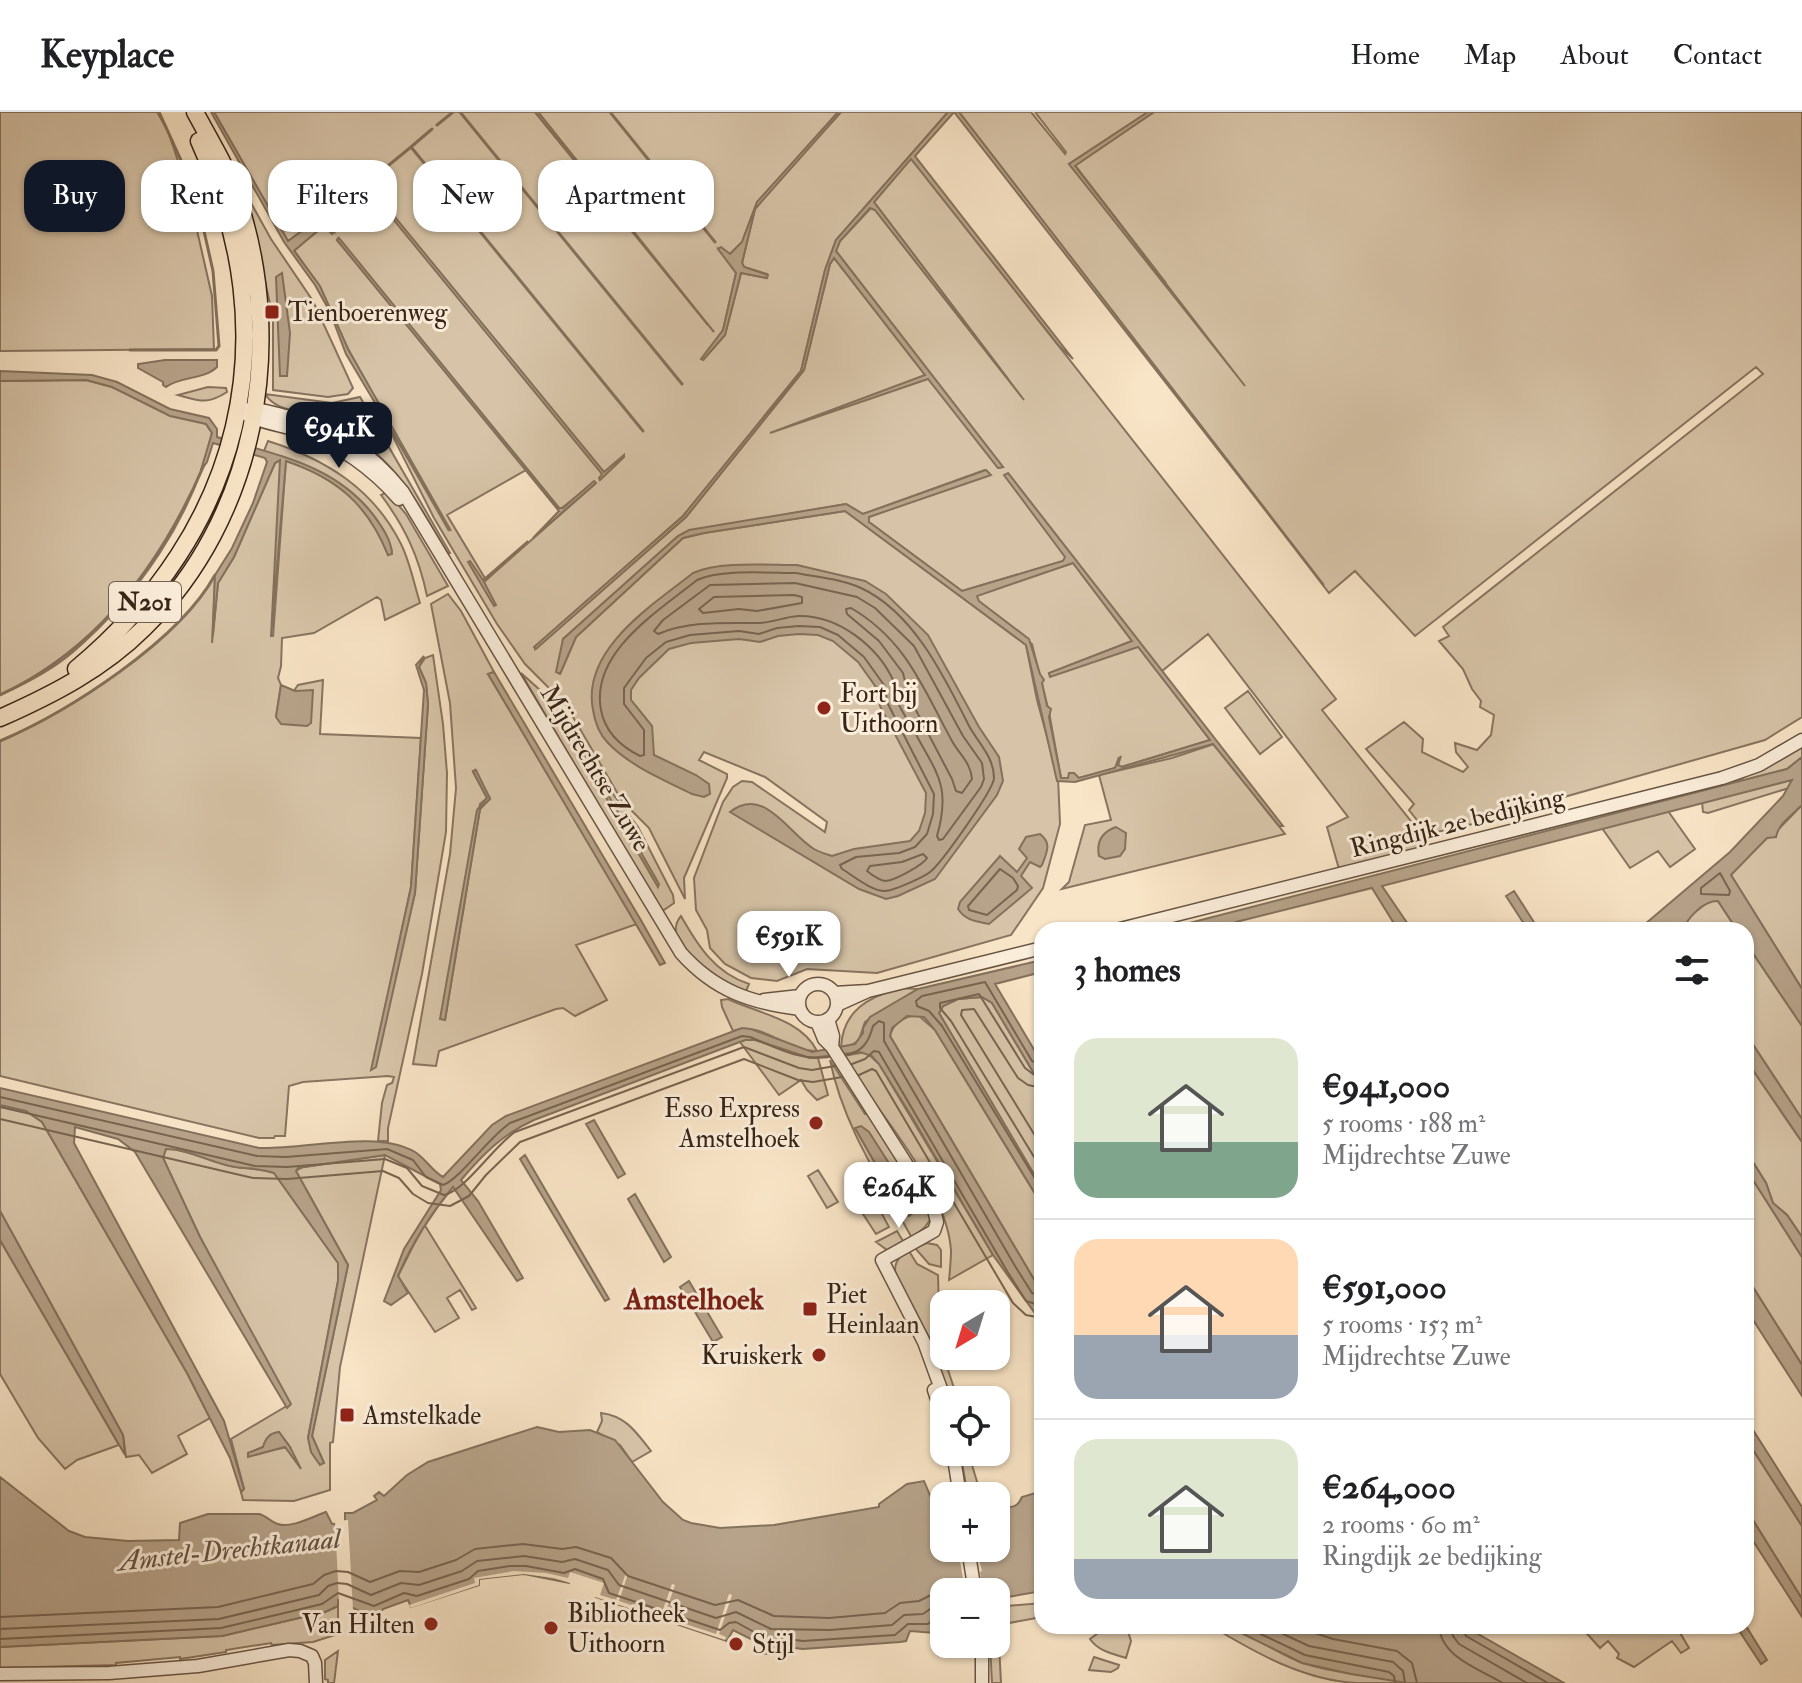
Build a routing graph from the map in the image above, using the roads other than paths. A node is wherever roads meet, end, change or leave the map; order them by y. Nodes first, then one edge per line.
1 (186, 112) edge
2 (195, 112) edge
3 (238, 409) junction
4 (255, 414) junction
5 (238, 447) junction
6 (0, 718) edge
7 (1802, 740) edge
8 (1148, 922) edge
9 (1034, 950) edge
10 (835, 999) junction
11 (800, 1002) junction
12 (823, 1020) junction
13 (930, 1358) edge
14 (982, 1658) edge
15 (0, 1674) edge
16 (316, 1683) edge
17 (982, 1683) edge

1 - 3 main road, N201
2 - 4 main road, N201
3 - 4 street, Mijdrechtse Zuwe
3 - 5 main road, N201
4 - 5 main road, N201
4 - 11 street, Mijdrechtse Zuwe
5 - 6 main road, N201
7 - 8 street, Ringdijk 2e bedijking
9 - 10 street
10 - 11 street
10 - 12 street
11 - 12 street
12 - 13 street
14 - 17 street
15 - 16 street

